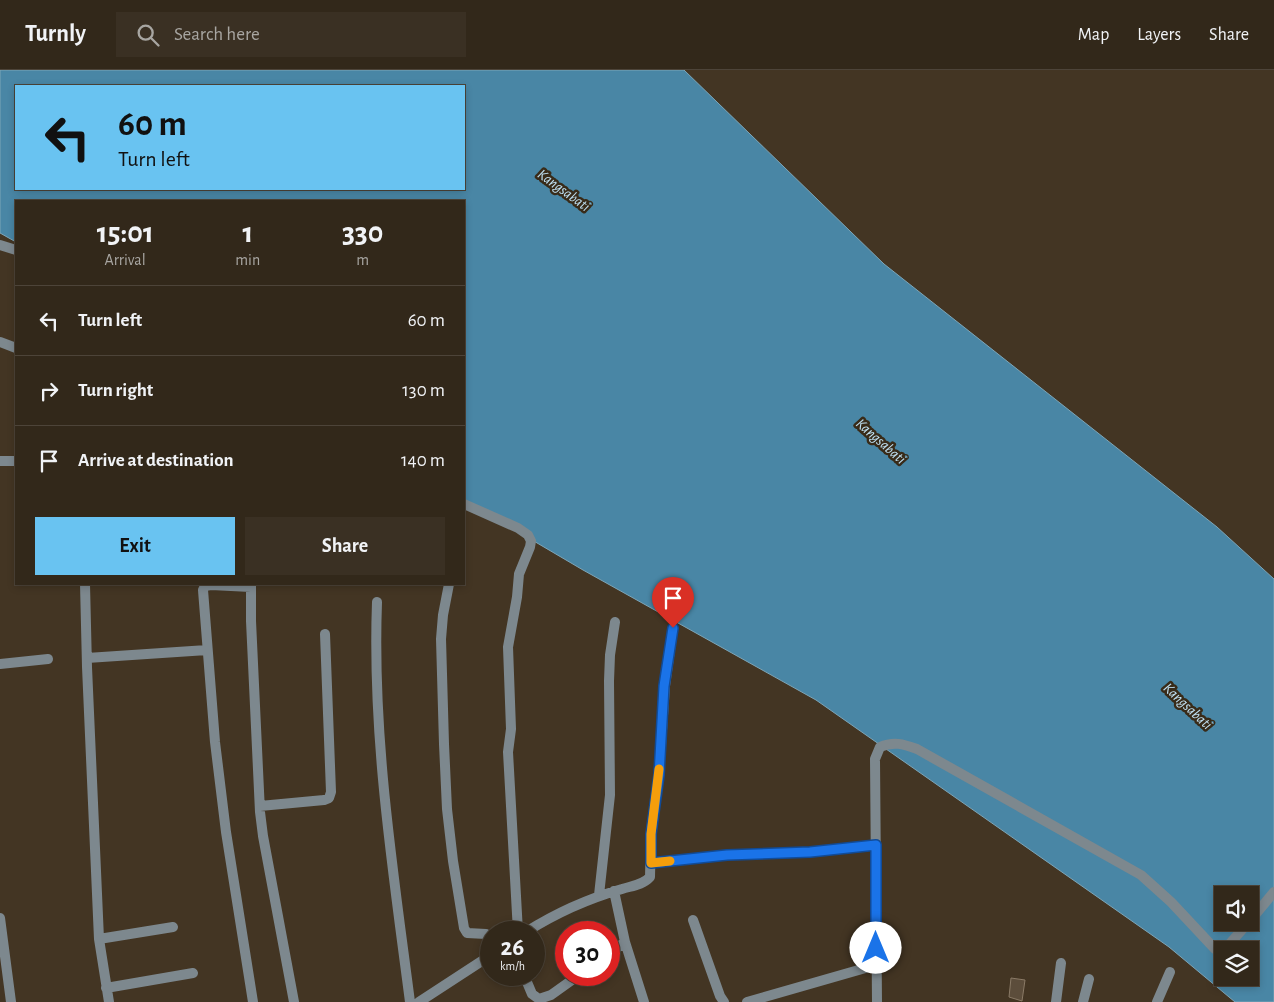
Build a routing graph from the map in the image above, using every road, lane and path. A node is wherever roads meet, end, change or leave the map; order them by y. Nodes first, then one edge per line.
1 (0, 245) edge
2 (15, 250) edge
3 (0, 342) edge
4 (15, 348) edge
5 (0, 461) edge
6 (15, 461) edge
7 (465, 504) edge
8 (85, 585) edge
9 (251, 585) edge
10 (449, 585) edge
11 (377, 602) dead end
12 (614, 622) dead end
13 (673, 628) dead end
14 (325, 634) dead end
15 (207, 650) junction
16 (86, 658) junction
17 (48, 659) dead end
18 (0, 664) edge
19 (260, 806) junction
20 (876, 845) junction
21 (651, 863) junction
22 (614, 891) junction
23 (1274, 892) edge
24 (599, 896) junction
25 (1259, 910) edge
26 (0, 918) edge
27 (693, 920) dead end
28 (517, 921) edge
29 (544, 921) edge
30 (173, 927) dead end
31 (1241, 931) edge
32 (480, 934) edge
33 (99, 940) junction
34 (1232, 941) edge
35 (625, 942) junction
36 (620, 946) edge
37 (1214, 948) edge
38 (480, 962) edge
39 (1061, 963) dead end
40 (876, 965) junction
41 (1170, 972) dead end
42 (193, 973) dead end
43 (1089, 979) dead end
44 (529, 986) edge
45 (564, 986) edge
46 (106, 988) junction
47 (11, 1002) edge
48 (109, 1002) edge
49 (253, 1002) edge
50 (294, 1002) edge
51 (410, 1002) edge
52 (419, 1002) edge
53 (644, 1002) edge
54 (724, 1002) edge
55 (747, 1002) edge
56 (877, 1002) edge
57 (1056, 1002) edge
58 (1083, 1002) edge
59 (1157, 1002) edge

1 - 2 street
3 - 4 street
5 - 6 street
7 - 28 street
8 - 16 street
9 - 15 street
9 - 19 street
10 - 32 street
11 - 51 street
12 - 24 street
13 - 21 street
14 - 19 street
15 - 16 street
15 - 49 street
16 - 33 street
17 - 18 street
19 - 50 street
20 - 21 street
20 - 37 street
20 - 40 street
21 - 22 street
22 - 24 street
22 - 35 street
23 - 25 street
24 - 29 street
26 - 47 street
27 - 54 street
30 - 33 street
31 - 34 street
33 - 46 street
35 - 36 street
35 - 53 street
38 - 52 street
39 - 57 street
40 - 55 street
40 - 56 street
41 - 59 street
42 - 46 street
43 - 58 street
44 - 45 street
46 - 48 street

